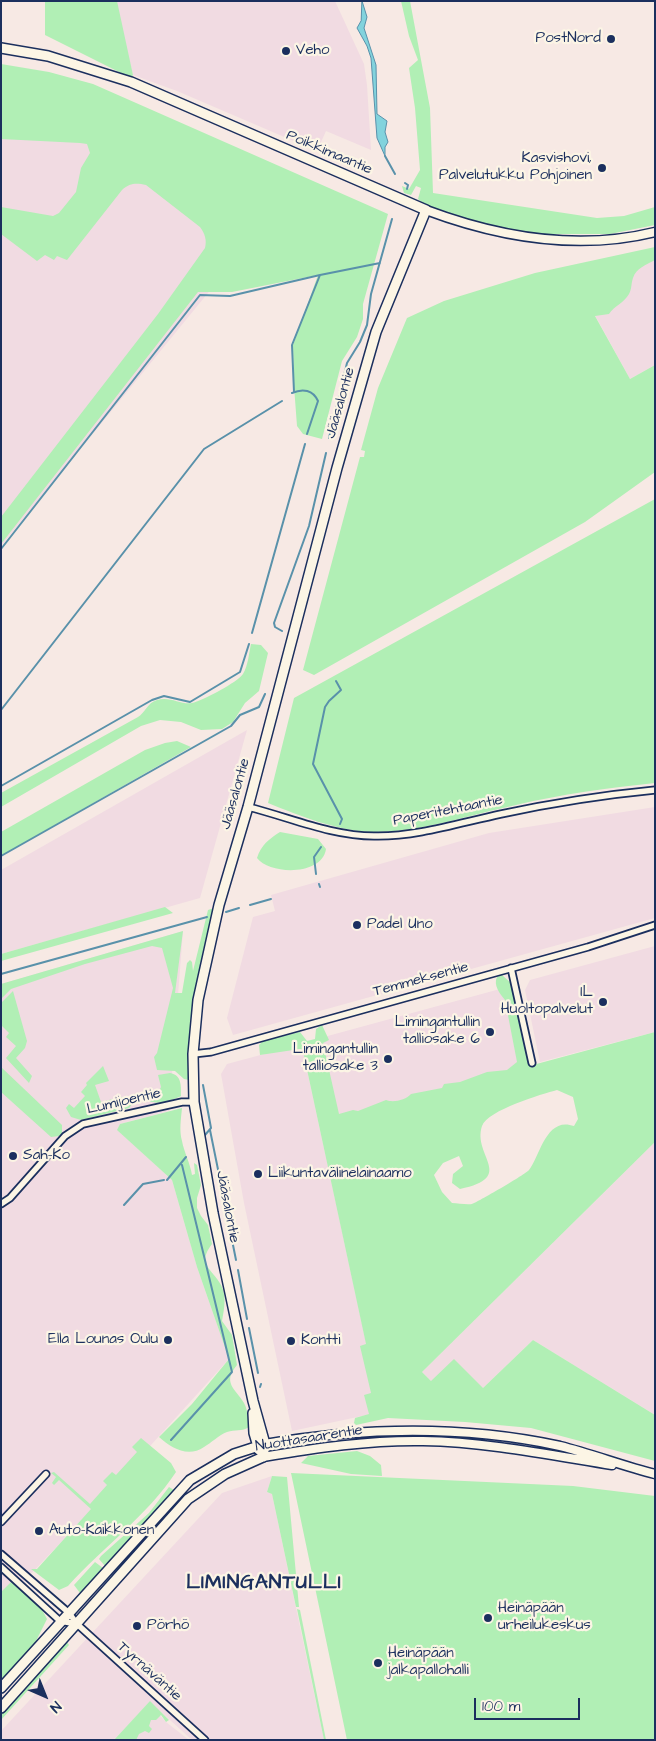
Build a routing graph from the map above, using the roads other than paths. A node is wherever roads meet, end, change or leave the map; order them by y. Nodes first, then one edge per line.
1 (1, 48) edge
2 (426, 210) junction
3 (655, 232) edge
4 (655, 790) edge
5 (248, 807) junction
6 (655, 925) edge
7 (511, 968) junction
8 (193, 1054) junction
9 (532, 1063) dead end
10 (194, 1102) junction
11 (1, 1204) edge
12 (261, 1445) junction
13 (263, 1457) junction
14 (634, 1468) junction
15 (46, 1474) dead end
16 (655, 1474) edge
17 (1, 1522) edge
18 (1, 1554) edge
19 (1, 1567) edge
20 (69, 1613) junction
21 (60, 1621) junction
22 (77, 1624) junction
23 (1, 1688) edge
24 (1, 1708) edge
25 (205, 1740) edge

1 - 2 main road, Poikkimaantie
2 - 3 street, Poikkimaantie
2 - 5 main road, Jääsalontie
4 - 5 street, Paperitehtaantie
5 - 8 main road, Jääsalontie
6 - 7 street, Temmeksentie
7 - 8 street, Temmeksentie
7 - 9 street
8 - 10 main road, Jääsalontie
10 - 11 street, Lumijoentie
10 - 12 main road, Jääsalontie
12 - 13 main road, Jääsalontie
12 - 14 street, Nuottasaarentie
12 - 20 main road, Nuottasaarentie
13 - 14 street, Nuottasaarentie
13 - 22 main road, Nuottasaarentie
14 - 16 street, Nuottasaarentie
15 - 17 street
18 - 20 street, Tyrnäväntie
19 - 21 street
20 - 21 main road, Nuottasaarentie
20 - 22 street, Tyrnäväntie
21 - 22 street
21 - 23 main road, Nuottasaarentie
22 - 24 main road, Nuottasaarentie
22 - 25 street, Tyrnäväntie

